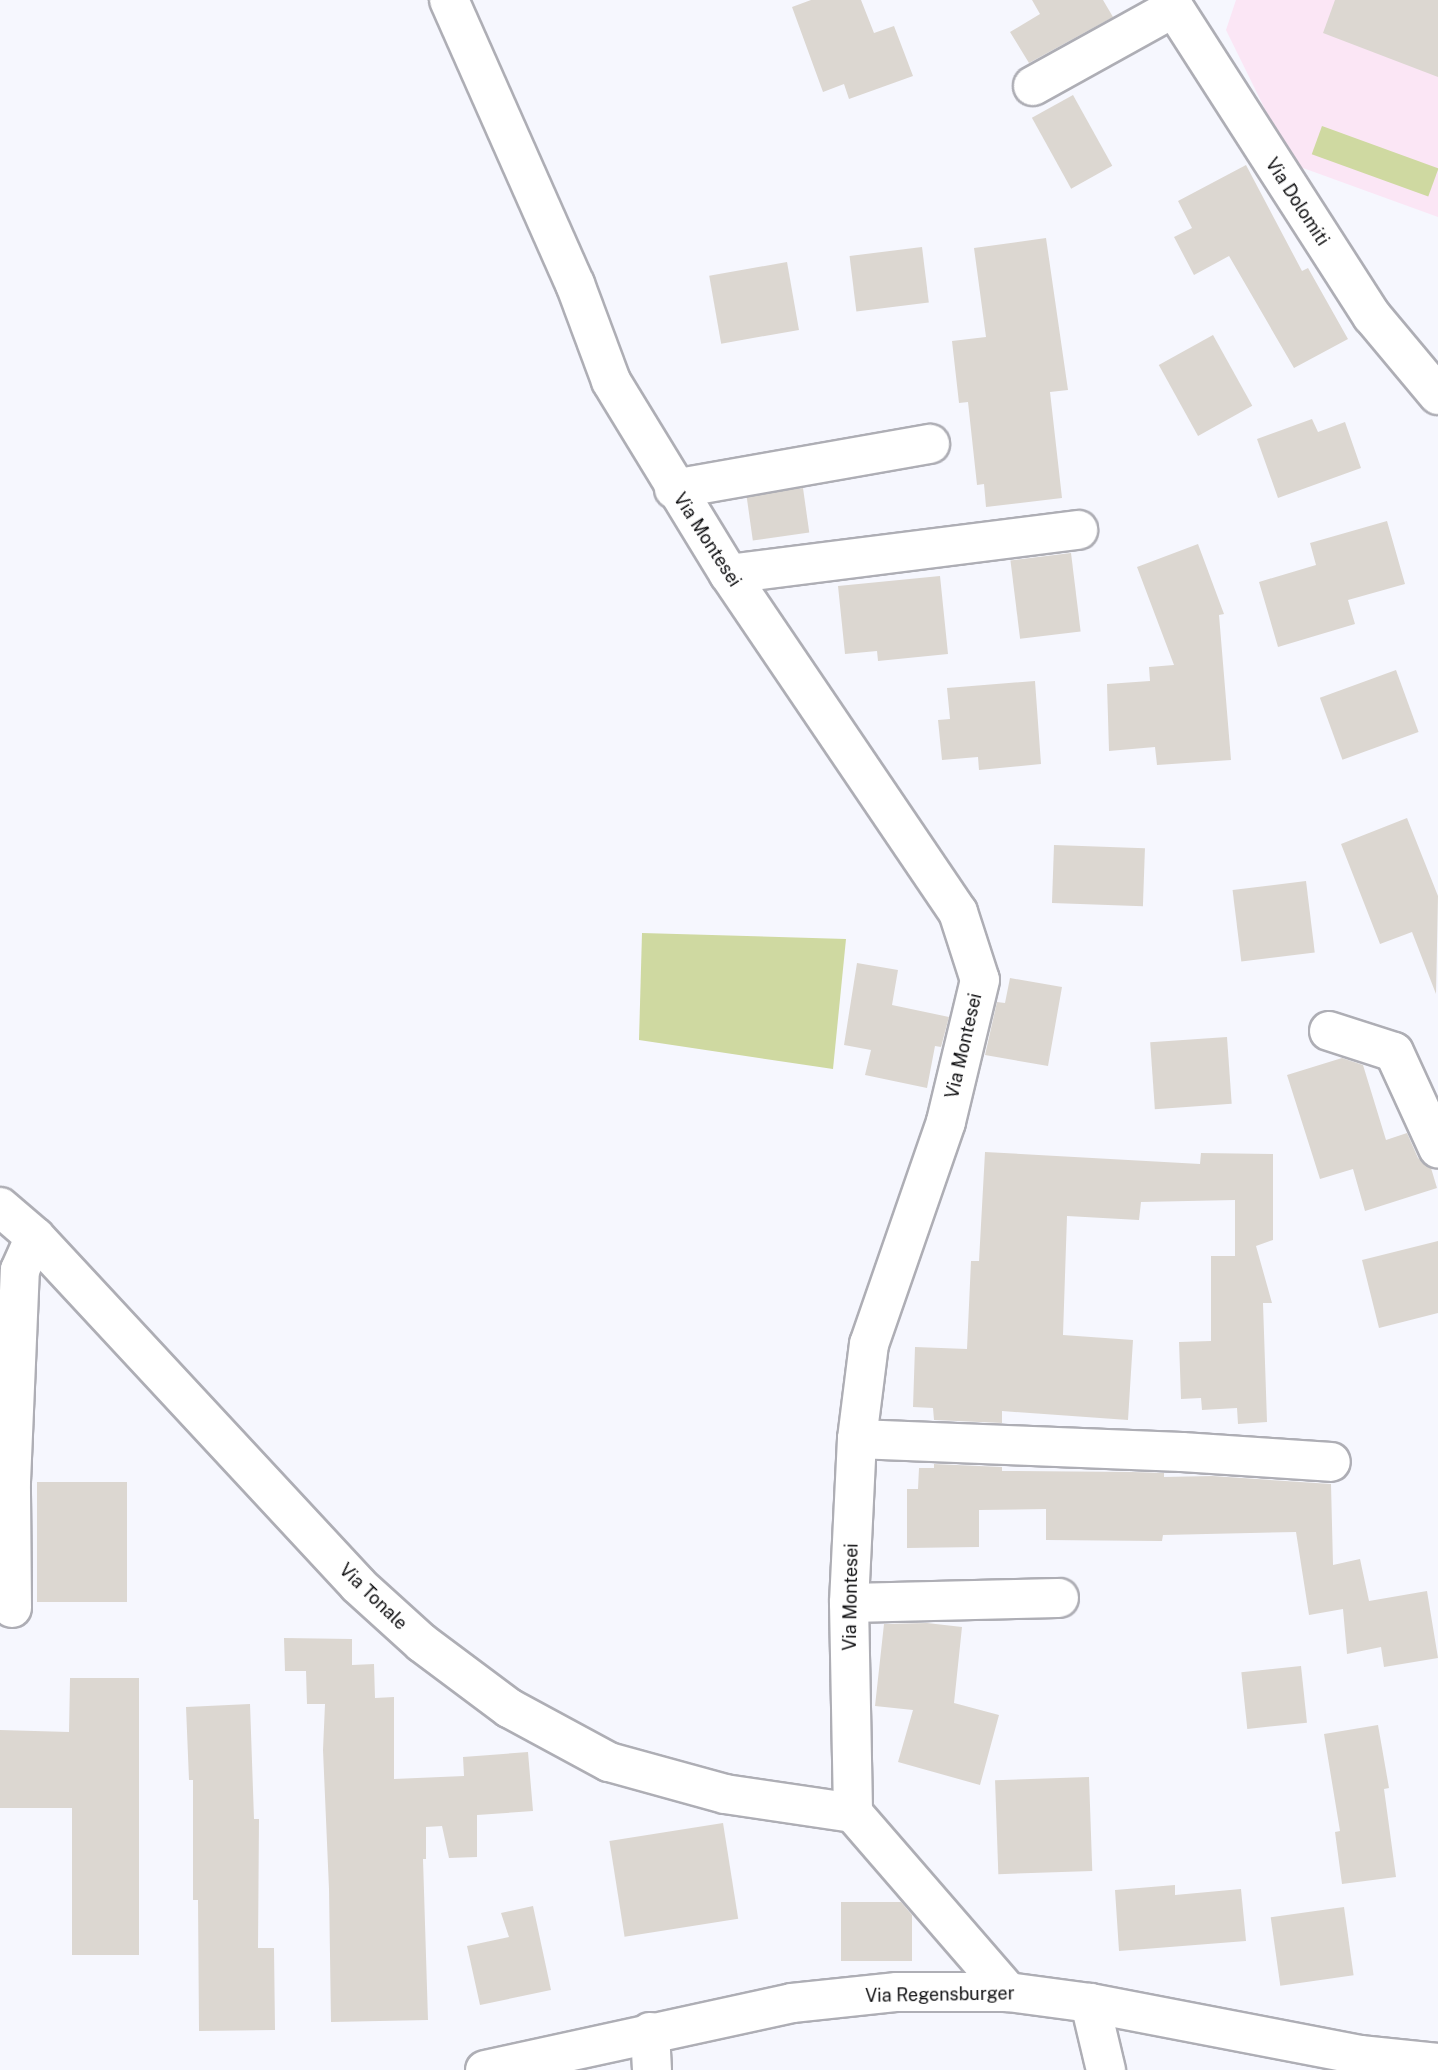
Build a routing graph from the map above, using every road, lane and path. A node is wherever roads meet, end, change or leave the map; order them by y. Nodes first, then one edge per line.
1 (449, 0) edge
2 (1171, 4) edge
3 (1033, 86) dead end
4 (1438, 395) edge
5 (930, 444) dead end
6 (674, 489) junction
7 (1078, 530) dead end
8 (729, 574) junction
9 (1328, 1031) dead end
10 (1438, 1148) edge
11 (0, 1207) edge
12 (34, 1237) junction
13 (857, 1439) junction
14 (1331, 1462) dead end
15 (1059, 1598) dead end
16 (849, 1603) junction
17 (12, 1608) dead end
18 (853, 1813) junction
19 (1008, 1992) junction
20 (1090, 2003) junction
21 (650, 2032) junction
22 (1438, 2063) edge
23 (485, 2070) edge
24 (652, 2070) edge
25 (1106, 2070) edge

1 - 6 street, Via Montesei
2 - 3 street
2 - 4 street, Via Dolomiti
5 - 6 street
6 - 8 street, Via Montesei
7 - 8 street
8 - 13 street, Via Montesei
9 - 10 street
11 - 12 street, Via Tonale
12 - 17 street
12 - 18 street, Via Tonale
13 - 14 street
13 - 16 street, Via Montesei
15 - 16 street
16 - 18 street, Via Montesei
18 - 19 street
19 - 20 street, Via Regensburger
19 - 21 street, Via Regensburger
20 - 22 street, Via Regensburger
20 - 25 street
21 - 23 street, Via Regensburger
21 - 24 street

